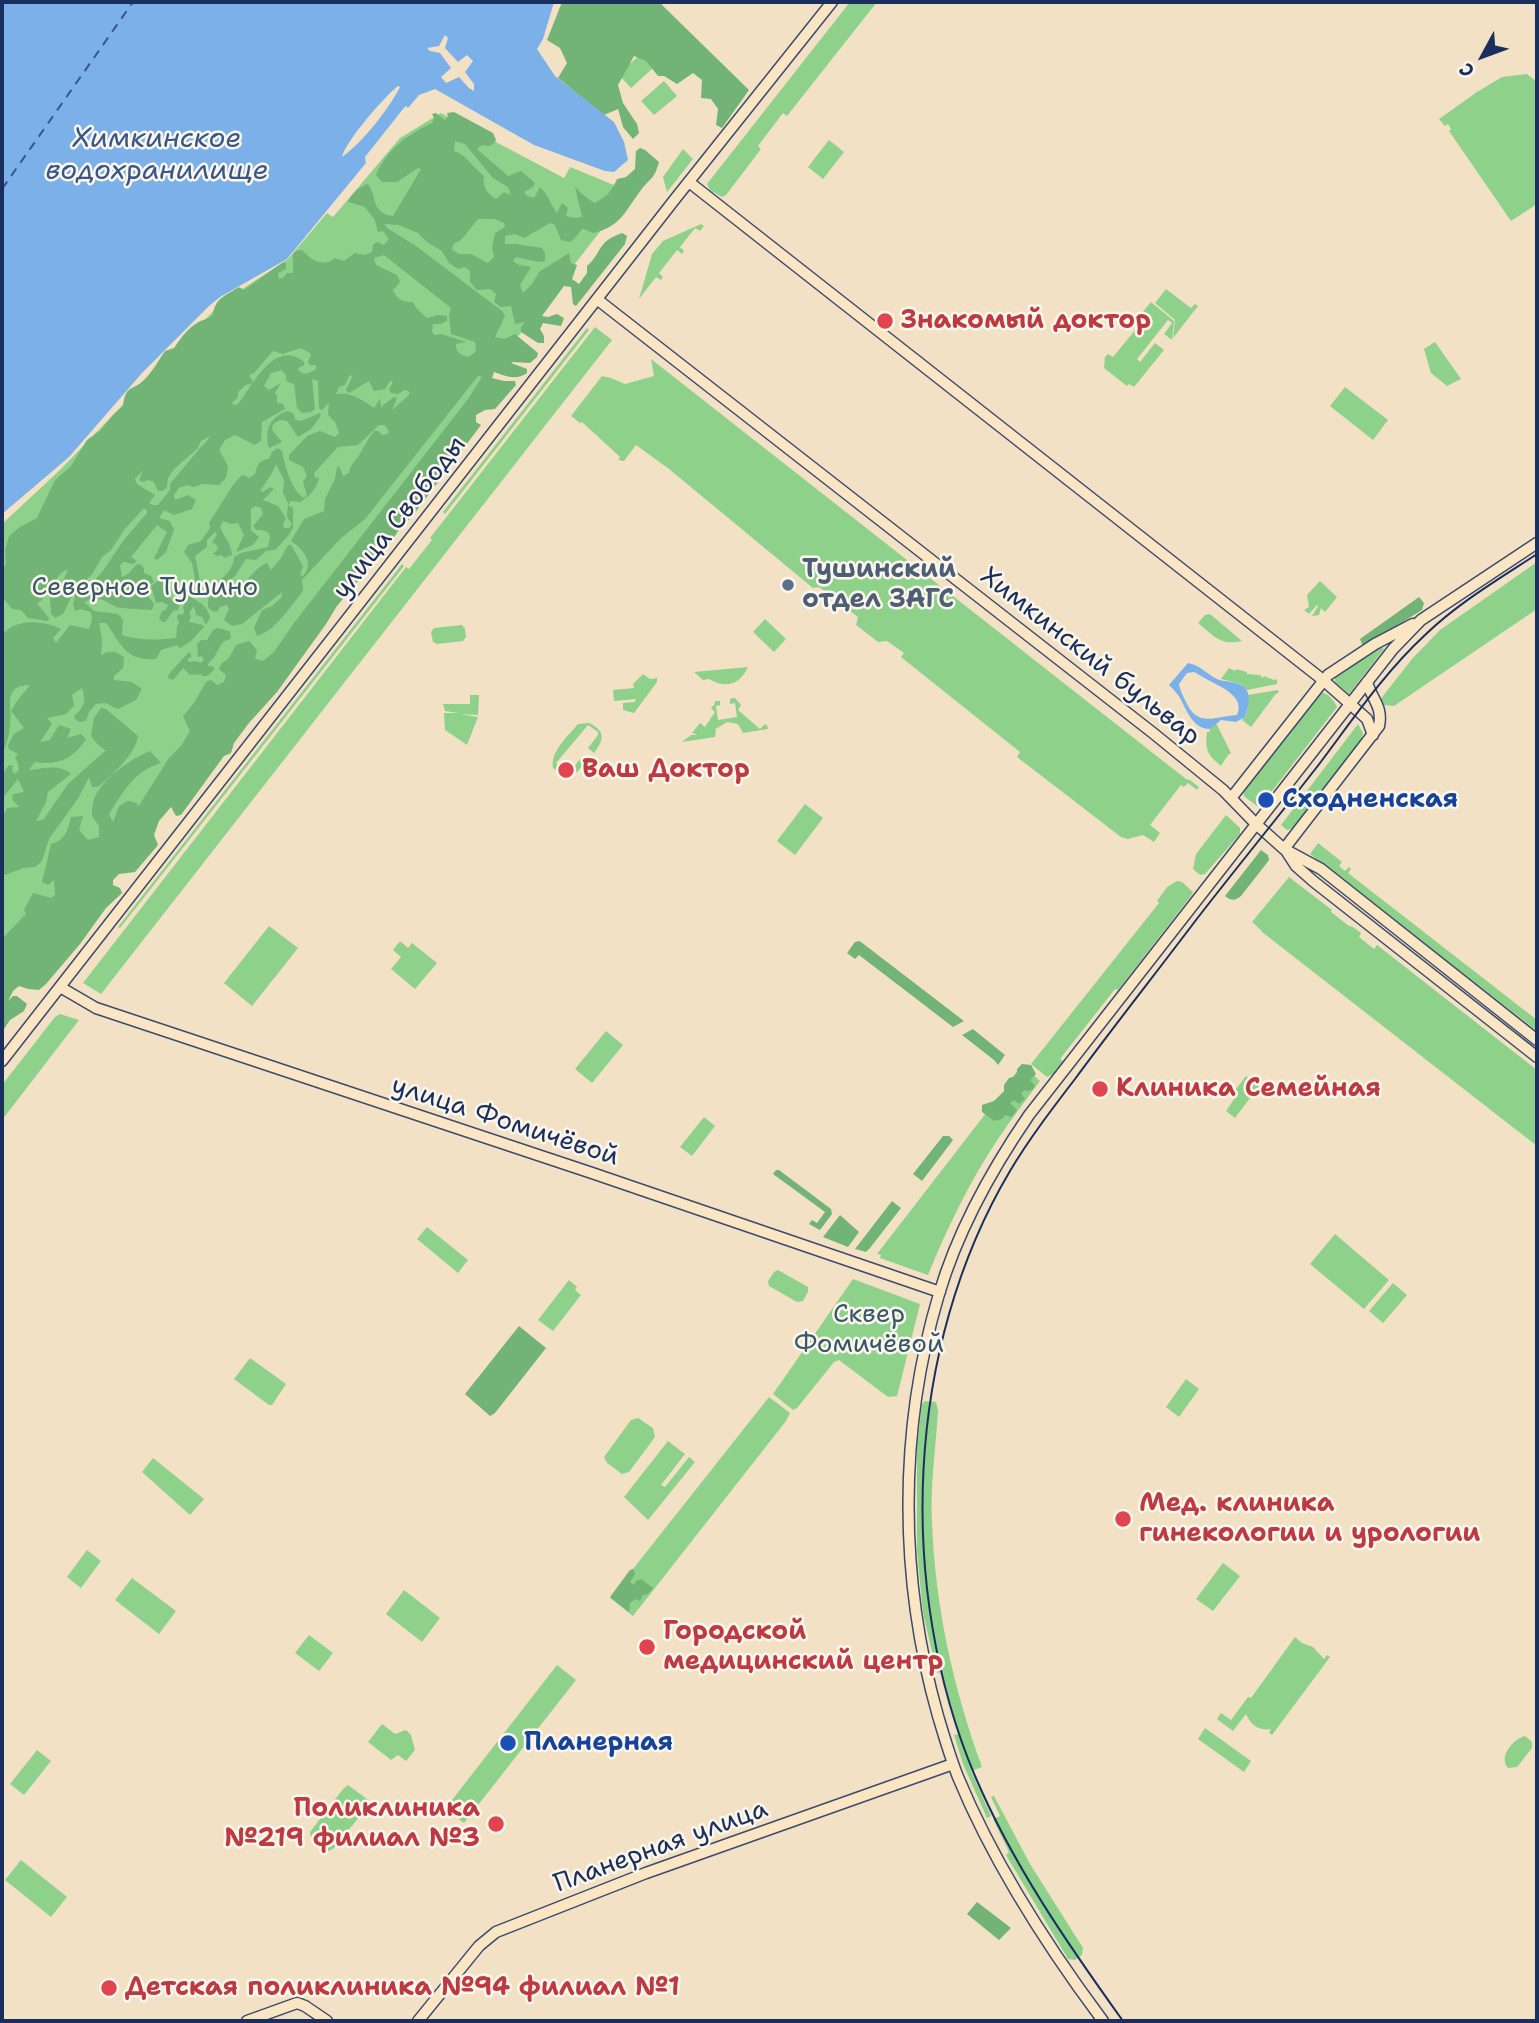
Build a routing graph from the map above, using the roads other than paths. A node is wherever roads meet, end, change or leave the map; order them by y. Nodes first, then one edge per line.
1 (832, 2) edge
2 (689, 182) junction
3 (598, 300) junction
4 (1537, 543) edge
5 (1421, 620) junction
6 (1323, 680) junction
7 (1367, 681) junction
8 (1351, 703) junction
9 (1373, 735) junction
10 (1232, 797) junction
11 (1256, 824) junction
12 (1284, 849) junction
13 (60, 987) junction
14 (1537, 1040) edge
15 (1537, 1057) edge
16 (2, 1061) edge
17 (940, 1292) junction
18 (953, 1764) junction
19 (247, 2021) edge
20 (327, 2021) edge
21 (418, 2021) edge
22 (1103, 2021) edge

1 - 2 main road, улица Свободы
2 - 3 main road, улица Свободы
2 - 6 main road
3 - 10 main road, Химкинский бульвар
3 - 13 main road, улица Свободы
4 - 5 main road
5 - 6 main road
5 - 7 main road
6 - 8 main road
6 - 10 main road
7 - 8 main road
7 - 9 main road
8 - 9 main road
8 - 11 main road
9 - 12 main road
10 - 11 main road, Химкинский бульвар
11 - 12 main road, Химкинский бульвар
11 - 17 main road
12 - 14 main road
12 - 15 main road
13 - 16 main road, улица Свободы
13 - 17 main road, улица Фомичёвой
17 - 18 main road
18 - 21 main road, Планерная улица
18 - 22 main road
19 - 20 main road

